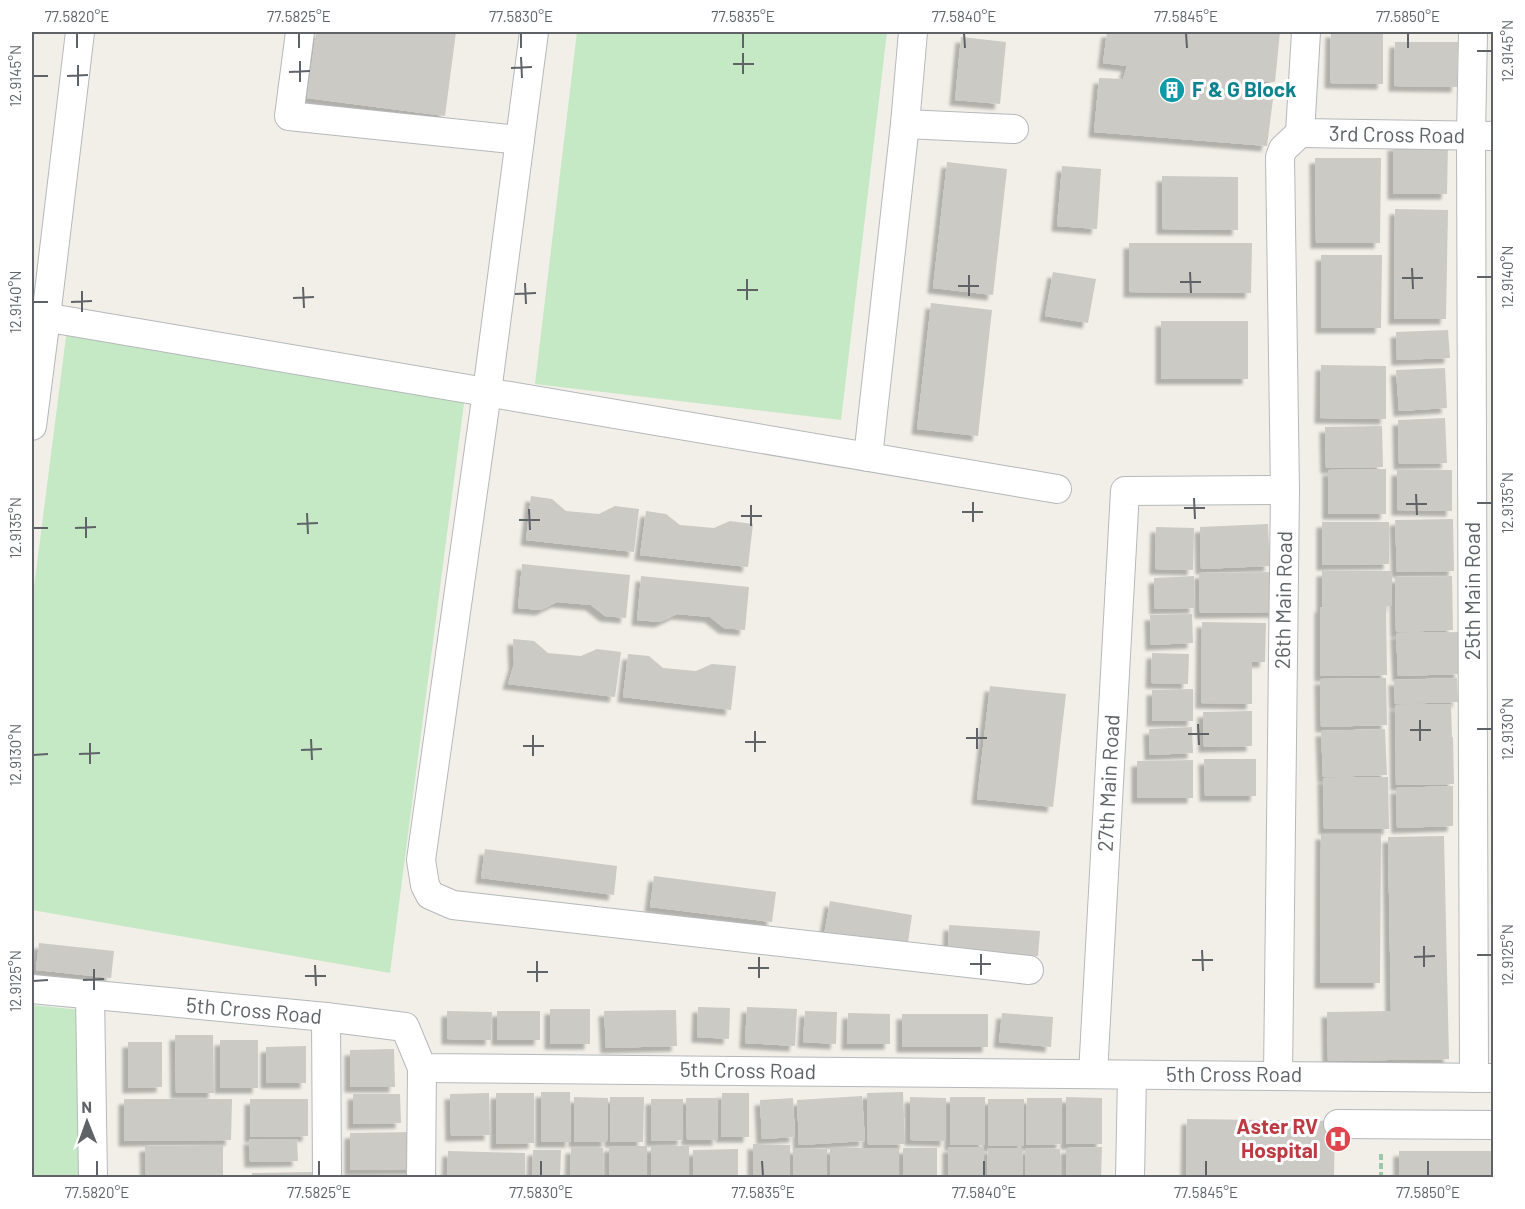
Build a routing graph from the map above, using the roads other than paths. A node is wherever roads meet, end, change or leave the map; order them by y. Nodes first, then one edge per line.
1 (81, 32) edge
2 (300, 32) edge
3 (534, 32) edge
4 (914, 32) edge
5 (1305, 32) edge
6 (1473, 32) edge
7 (905, 124) junction
8 (1014, 129) dead end
9 (1300, 133) junction
10 (1482, 136) edge
11 (520, 140) junction
12 (39, 316) edge
13 (487, 392) junction
14 (32, 426) edge
15 (868, 457) junction
16 (1057, 489) dead end
17 (1285, 490) junction
18 (1029, 970) dead end
19 (32, 989) edge
20 (90, 995) junction
21 (326, 1017) junction
22 (422, 1068) junction
23 (1093, 1074) junction
24 (1132, 1075) junction
25 (1278, 1076) junction
26 (1484, 1078) edge
27 (1338, 1124) dead end
28 (1494, 1125) edge
29 (93, 1178) edge
30 (327, 1178) edge
31 (422, 1178) edge
32 (1130, 1178) edge

1 - 12 street
2 - 11 street
3 - 11 street
4 - 7 street
5 - 9 street
6 - 10 street, 25th Main Road
7 - 8 street
7 - 15 street
9 - 10 street, 3rd Cross Road
9 - 17 street, 26th Main Road
10 - 26 street, 25th Main Road
11 - 13 street
12 - 13 street
12 - 14 street
13 - 15 street
13 - 18 street
15 - 16 street
17 - 23 street, 27th Main Road
17 - 25 street, 26th Main Road
19 - 20 street, 5th Cross Road
20 - 21 street, 5th Cross Road
20 - 29 street
21 - 22 street, 5th Cross Road
21 - 30 street
22 - 23 street, 5th Cross Road
22 - 31 street
23 - 24 street, 5th Cross Road
24 - 25 street, 5th Cross Road
24 - 32 street
25 - 26 street, 5th Cross Road
27 - 28 street

